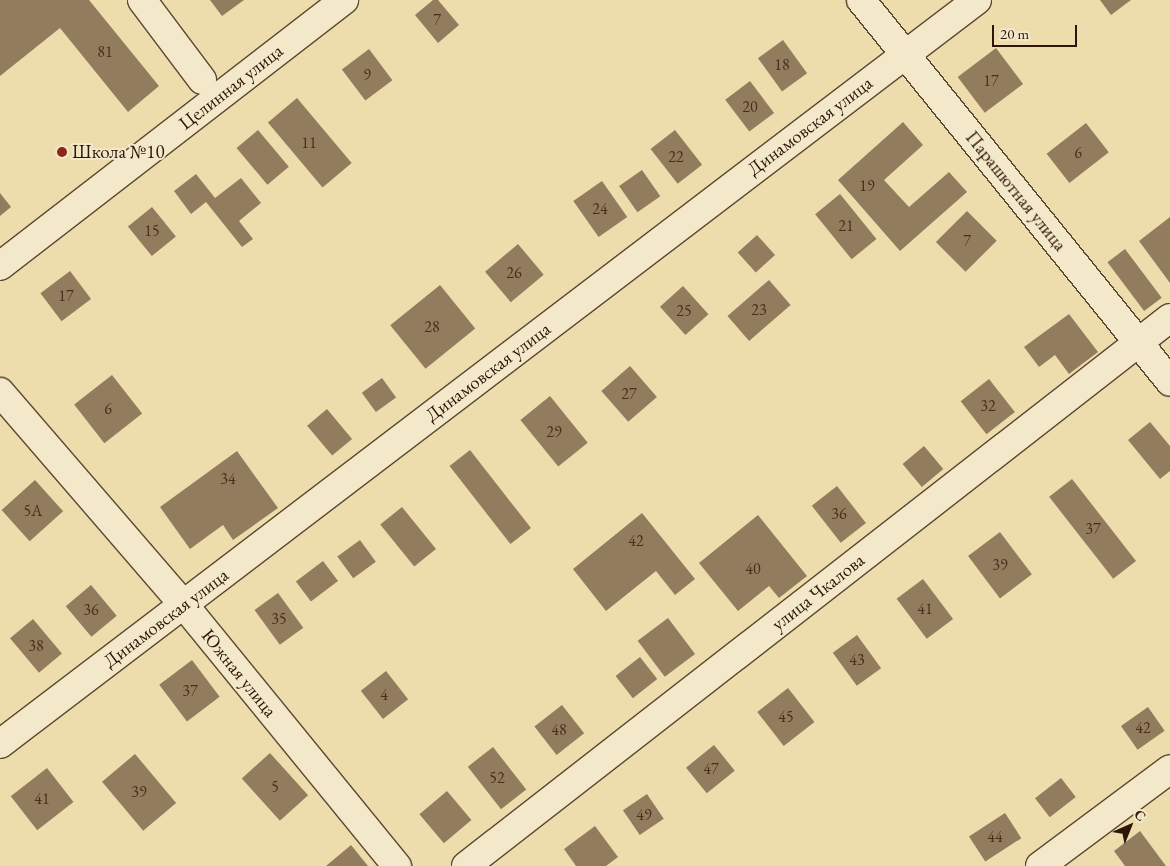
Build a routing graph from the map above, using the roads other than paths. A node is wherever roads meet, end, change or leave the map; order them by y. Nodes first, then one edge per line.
1 (142, 0) edge
2 (344, 0) edge
3 (861, 0) edge
4 (977, 0) edge
5 (906, 54) junction
6 (202, 80) dead end
7 (0, 266) edge
8 (1170, 318) edge
9 (1138, 342) junction
10 (1170, 382) edge
11 (0, 392) edge
12 (184, 605) junction
13 (0, 744) edge
14 (1170, 769) edge
15 (397, 866) edge
16 (466, 866) edge
17 (1040, 866) edge

1 - 6 street
2 - 7 street, Целинная улица
3 - 5 street, Парашютная улица
4 - 5 street, Динамовская улица
5 - 9 street, Парашютная улица
5 - 12 street, Динамовская улица
8 - 9 street, улица Чкалова
9 - 10 street, Парашютная улица
9 - 16 street, улица Чкалова
11 - 12 street, Южная улица
12 - 13 street, Динамовская улица
12 - 15 street, Южная улица
14 - 17 street

